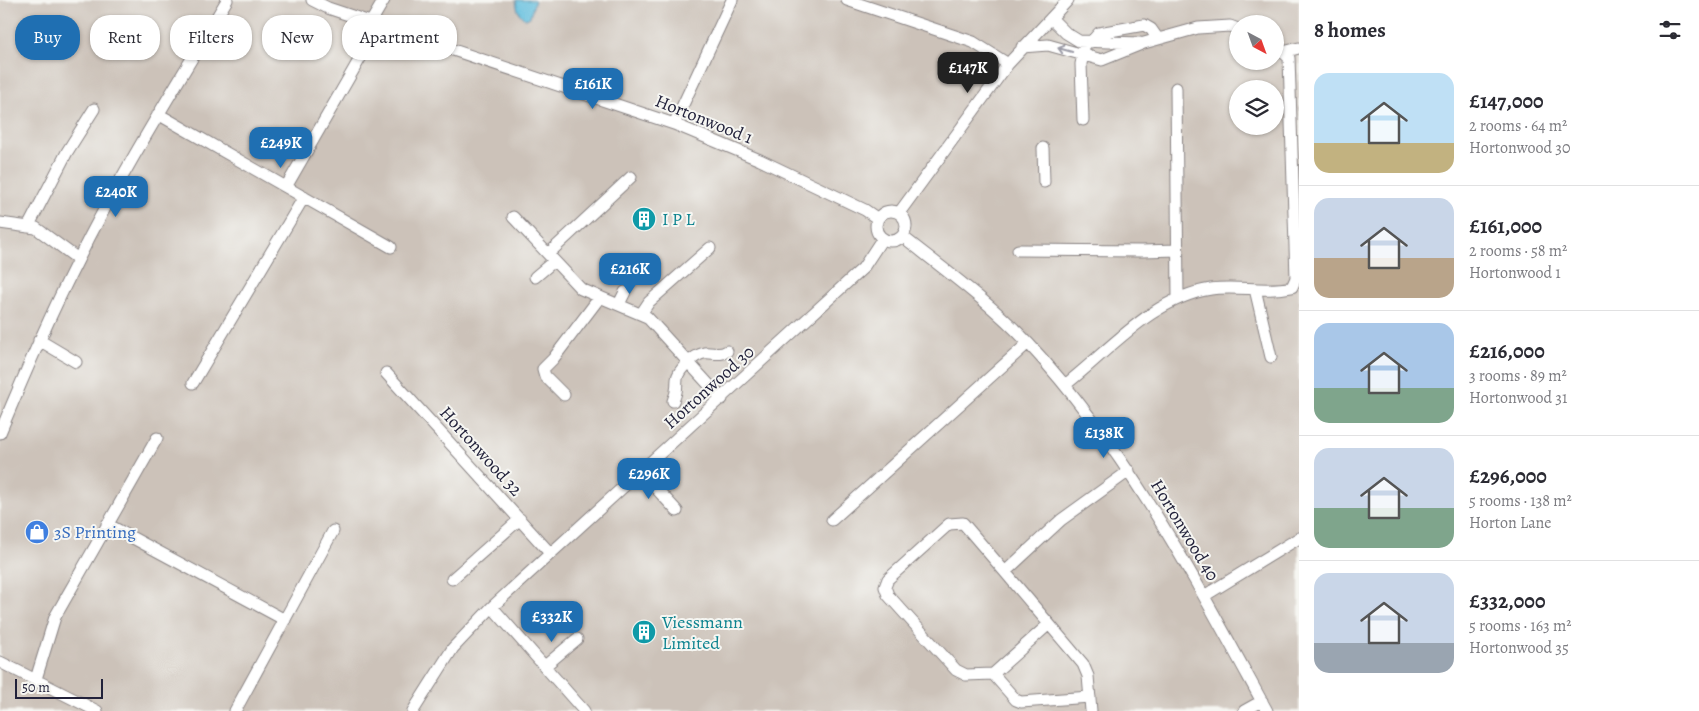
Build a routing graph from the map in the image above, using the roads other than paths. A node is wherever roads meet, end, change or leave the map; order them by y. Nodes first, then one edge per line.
1 (227, 0) edge
2 (312, 0) edge
3 (384, 0) edge
4 (732, 0) edge
5 (847, 0) edge
6 (1068, 0) edge
7 (352, 15) edge
8 (375, 15) edge
9 (1051, 18) junction
10 (1229, 26) edge
11 (1158, 39) junction
12 (1085, 42) junction
13 (1144, 43) junction
14 (1022, 47) junction
15 (1284, 48) edge
16 (1299, 48) edge
17 (457, 51) edge
18 (1284, 54) edge
19 (1083, 55) junction
20 (359, 60) edge
21 (1008, 64) junction
22 (1176, 88) dead end
23 (94, 109) dead end
24 (158, 114) junction
25 (1083, 120) dead end
26 (674, 124) junction
27 (1043, 148) dead end
28 (631, 177) dead end
29 (1044, 182) dead end
30 (286, 187) junction
31 (304, 197) junction
32 (899, 213) junction
33 (513, 217) dead end
34 (878, 219) junction
35 (0, 223) edge
36 (28, 227) junction
37 (902, 236) junction
38 (882, 239) junction
39 (391, 247) dead end
40 (710, 248) dead end
41 (1018, 250) dead end
42 (1178, 250) junction
43 (551, 258) junction
44 (78, 259) junction
45 (535, 278) dead end
46 (1254, 290) junction
47 (1295, 291) edge
48 (624, 292) dead end
49 (600, 297) junction
50 (1178, 298) junction
51 (618, 304) junction
52 (641, 314) junction
53 (39, 340) junction
54 (1028, 342) junction
55 (727, 351) dead end
56 (1271, 358) dead end
57 (76, 362) dead end
58 (688, 365) junction
59 (386, 373) dead end
60 (193, 383) dead end
61 (1065, 385) junction
62 (564, 394) dead end
63 (722, 399) junction
64 (673, 401) dead end
65 (0, 433) edge
66 (157, 438) dead end
67 (1129, 471) junction
68 (641, 472) junction
69 (677, 511) dead end
70 (520, 519) junction
71 (832, 520) dead end
72 (107, 524) junction
73 (333, 531) dead end
74 (1299, 538) edge
75 (550, 552) junction
76 (1005, 572) junction
77 (452, 579) dead end
78 (1204, 596) junction
79 (492, 607) junction
80 (285, 620) junction
81 (1049, 624) junction
82 (577, 639) dead end
83 (0, 662) edge
84 (545, 666) junction
85 (993, 674) junction
86 (36, 679) junction
87 (1090, 697) junction
88 (1265, 706) edge
89 (84, 708) edge
90 (97, 711) edge
91 (235, 711) edge
92 (413, 711) edge
93 (584, 711) edge
94 (1091, 711) edge
95 (1244, 711) edge

1 - 24 street
2 - 7 street, Hortonwood 1
3 - 8 street
4 - 26 street
5 - 21 street
6 - 9 street
9 - 12 street
9 - 14 street
10 - 11 street
11 - 12 street
11 - 13 street
12 - 13 street
12 - 19 street
13 - 19 street
19 -> 14 street
14 - 21 street
15 - 16 street
17 - 26 street, Hortonwood 1
18 - 47 street
19 - 25 street
20 - 30 street
21 - 32 street
22 - 42 street
23 - 36 street
24 - 30 street
24 - 44 street
26 - 34 street, Hortonwood 1
27 - 29 street
28 - 43 street
30 - 31 street
31 - 39 street
31 - 60 street
32 - 34 street
32 - 37 street
33 - 43 street
34 - 38 street
35 - 36 street
36 - 44 street
37 - 38 street
37 - 54 street, Hortonwood 40
38 - 63 street, Hortonwood 30
40 - 52 street
41 - 42 street
42 - 50 street
43 - 45 street
43 - 49 street
44 - 53 street
46 - 47 street
46 - 50 street
46 - 56 street
48 - 51 street
49 - 51 street
49 - 62 street
50 - 61 street
51 - 52 street
52 - 58 street
53 - 57 street
53 - 65 street
54 - 61 street, Hortonwood 40
54 - 71 street
55 - 58 street
58 - 63 street
58 - 64 street
59 - 70 street, Hortonwood 32
61 - 67 street, Hortonwood 40
63 - 68 street, Hortonwood 30
66 - 72 street
67 - 76 street
67 - 78 street, Hortonwood 40
68 - 69 street
68 - 75 street, Hortonwood 30
70 - 75 street, Hortonwood 32
70 - 77 street
72 - 80 street
72 - 86 street
73 - 80 street
74 - 78 street
75 - 79 street, Hortonwood 30
76 - 81 street
76 - 85 street
78 - 88 street, Hortonwood 40
79 - 84 street
79 - 92 street, Hortonwood 30
80 - 91 street
81 - 85 street
81 - 87 street
82 - 84 street
83 - 86 street
84 - 93 street
85 - 87 street
86 - 89 street
87 - 94 street
88 - 95 street
89 - 90 street

